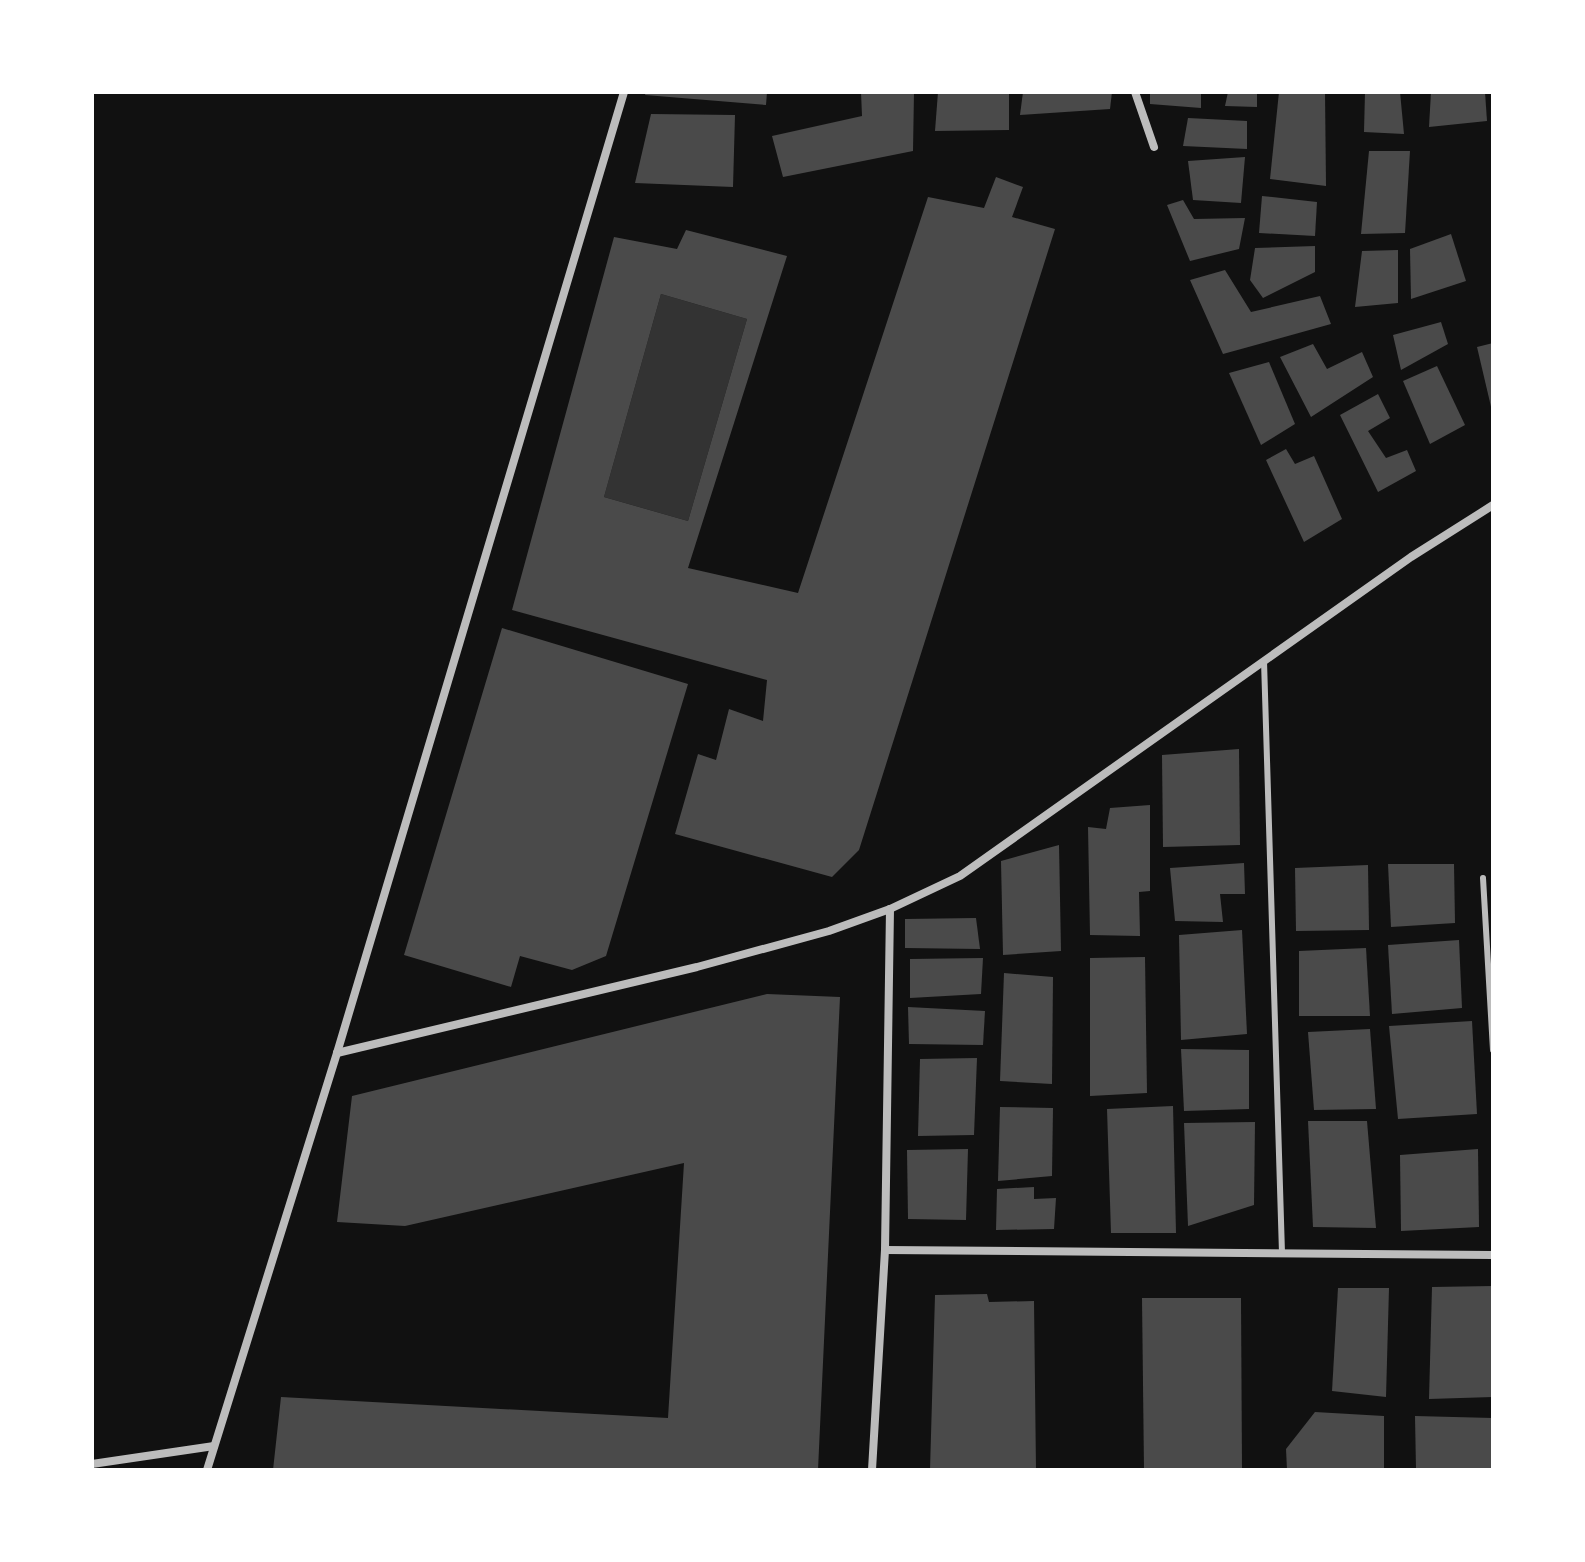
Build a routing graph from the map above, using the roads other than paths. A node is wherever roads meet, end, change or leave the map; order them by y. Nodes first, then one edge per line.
1 (624, 92) edge
2 (1135, 92) edge
3 (1154, 147) dead end
4 (1493, 505) edge
5 (1264, 661) junction
6 (1483, 878) dead end
7 (890, 909) junction
8 (1492, 998) edge
9 (1493, 1050) edge
10 (337, 1053) junction
11 (885, 1250) junction
12 (1282, 1253) junction
13 (1493, 1255) edge
14 (214, 1446) junction
15 (92, 1464) edge
16 (207, 1470) edge
17 (872, 1470) edge

1 - 10 street
2 - 3 street
4 - 5 street
5 - 7 street
5 - 12 lane
6 - 8 lane
7 - 10 street
7 - 11 street
8 - 9 lane
10 - 14 street
11 - 12 street
11 - 17 street
12 - 13 street
14 - 15 street
14 - 16 street

